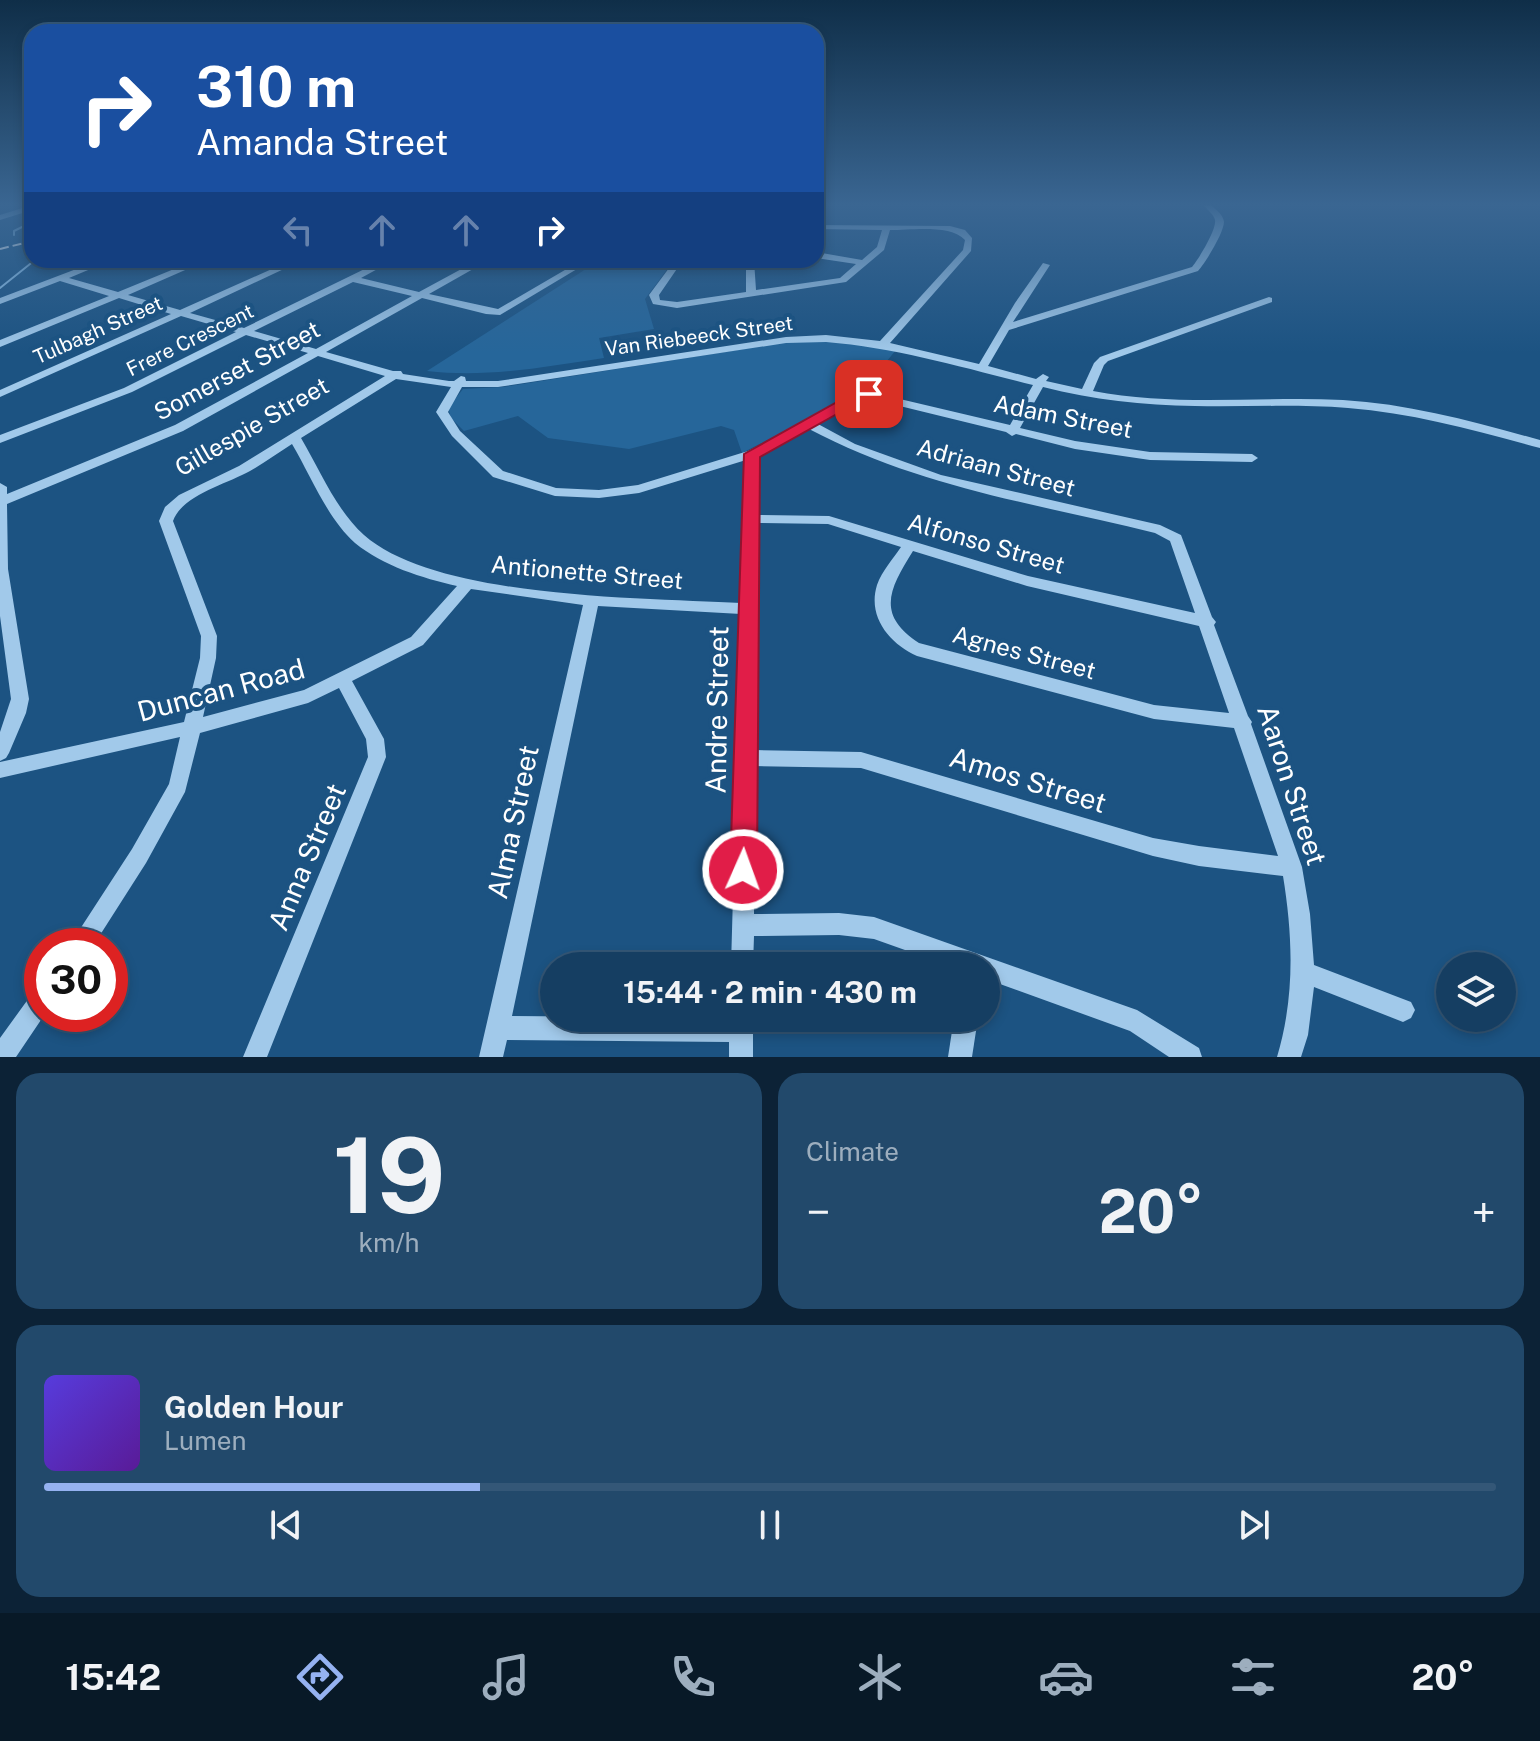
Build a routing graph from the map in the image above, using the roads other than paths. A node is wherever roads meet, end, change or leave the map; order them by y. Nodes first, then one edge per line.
1 (874, 254) edge
2 (963, 254) edge
3 (1205, 254) edge
4 (824, 256) edge
5 (865, 263) junction
6 (1046, 265) dead end
7 (87, 268) edge
8 (184, 268) edge
9 (281, 268) edge
10 (374, 268) edge
11 (470, 268) edge
12 (575, 268) edge
13 (673, 268) edge
14 (750, 268) edge
15 (64, 277) junction
16 (353, 279) junction
17 (123, 293) junction
18 (751, 294) junction
19 (421, 295) junction
20 (1269, 300) dead end
21 (0, 301) edge
22 (184, 312) junction
23 (1008, 327) junction
24 (250, 330) junction
25 (884, 342) junction
26 (0, 344) edge
27 (321, 350) junction
28 (983, 365) junction
29 (397, 372) junction
30 (1042, 380) junction
31 (459, 381) junction
32 (1088, 390) junction
33 (0, 394) edge
34 (1427, 412) junction
35 (810, 425) junction
36 (1012, 432) junction
37 (1540, 436) edge
38 (295, 438) junction
39 (0, 439) edge
40 (1540, 444) edge
41 (752, 454) junction
42 (1252, 458) dead end
43 (0, 487) edge
44 (0, 502) edge
45 (752, 519) junction
46 (1176, 538) joint
47 (909, 546) junction
48 (468, 583) junction
49 (592, 599) junction
50 (748, 609) junction
51 (1208, 622) junction
52 (343, 680) junction
53 (1243, 722) junction
54 (193, 727) junction
55 (0, 753) edge
56 (747, 758) junction
57 (0, 770) edge
58 (1292, 867) junction
59 (742, 925) junction
60 (91, 928) edge
61 (742, 952) edge
62 (940, 952) edge
63 (1301, 971) junction
64 (1000, 973) edge
65 (1403, 1010) dead end
66 (24, 1024) edge
67 (540, 1027) edge
68 (497, 1028) junction
69 (741, 1032) edge
70 (964, 1032) edge
71 (1, 1057) edge
72 (255, 1057) edge
73 (491, 1057) edge
74 (741, 1057) edge
75 (960, 1057) edge
76 (1190, 1057) edge
77 (1289, 1057) edge

1 - 5 street
2 - 25 street
3 - 23 street
4 - 5 street
5 - 18 street
6 - 23 street
7 - 15 street
8 - 17 street
9 - 22 street, Tulbagh Street
10 - 16 street, Frere Crescent
11 - 19 street, Somerset Street
12 - 19 street
13 - 18 street
14 - 18 street
15 - 17 street, Van Riebeeck Street
15 - 21 street
16 - 19 street
16 - 24 street, Frere Crescent
17 - 22 street, Van Riebeeck Street
17 - 26 street
19 - 27 street, Somerset Street
20 - 32 street
22 - 24 street, Van Riebeeck Street
22 - 33 street, Tulbagh Street
23 - 28 street
24 - 27 street, Van Riebeeck Street
24 - 39 street, Frere Crescent
25 - 28 street, Van Riebeeck Street
25 - 31 street, Van Riebeeck Street
27 - 29 street, Van Riebeeck Street
27 - 44 street, Somerset Street
28 - 30 street, Van Riebeeck Street
29 - 31 street, Van Riebeeck Street
29 - 38 street, Gillespie Street
30 - 32 street, Van Riebeeck Street
30 - 36 street
31 - 41 street
32 - 34 street, Van Riebeeck Street
34 - 37 street, Van Riebeeck Street
34 - 40 street, Van Riebeeck Street
35 - 36 street, Adam Street
35 - 41 street
35 - 46 street, Adriaan Street
36 - 42 street, Adam Street
38 - 48 street, Antionette Street
38 - 54 street, Gillespie Street
41 - 45 street, Andre Street
43 - 44 street
44 - 55 street
45 - 47 street, Alfonso Street
45 - 50 street, Andre Street
46 - 51 street, Aaron Street
47 - 51 street, Alfonso Street
47 - 53 street, Agnes Street
48 - 49 street, Antionette Street
48 - 52 street, Duncan Road
49 - 50 street, Antionette Street
49 - 68 street, Alma Street
50 - 56 street, Andre Street
51 - 53 street, Aaron Street
52 - 54 street, Duncan Road
52 - 72 street, Anna Street
53 - 58 street, Aaron Street
54 - 57 street, Duncan Road
54 - 60 street, Gillespie Street
56 - 58 street, Amos Street
56 - 59 street, Andre Street
58 - 63 street, Aaron Street
59 - 61 street, Andre Street
59 - 62 street
63 - 65 street
63 - 77 street, Aaron Street
64 - 76 street
66 - 71 street
67 - 68 street
68 - 73 street, Alma Street
69 - 74 street
70 - 75 street

